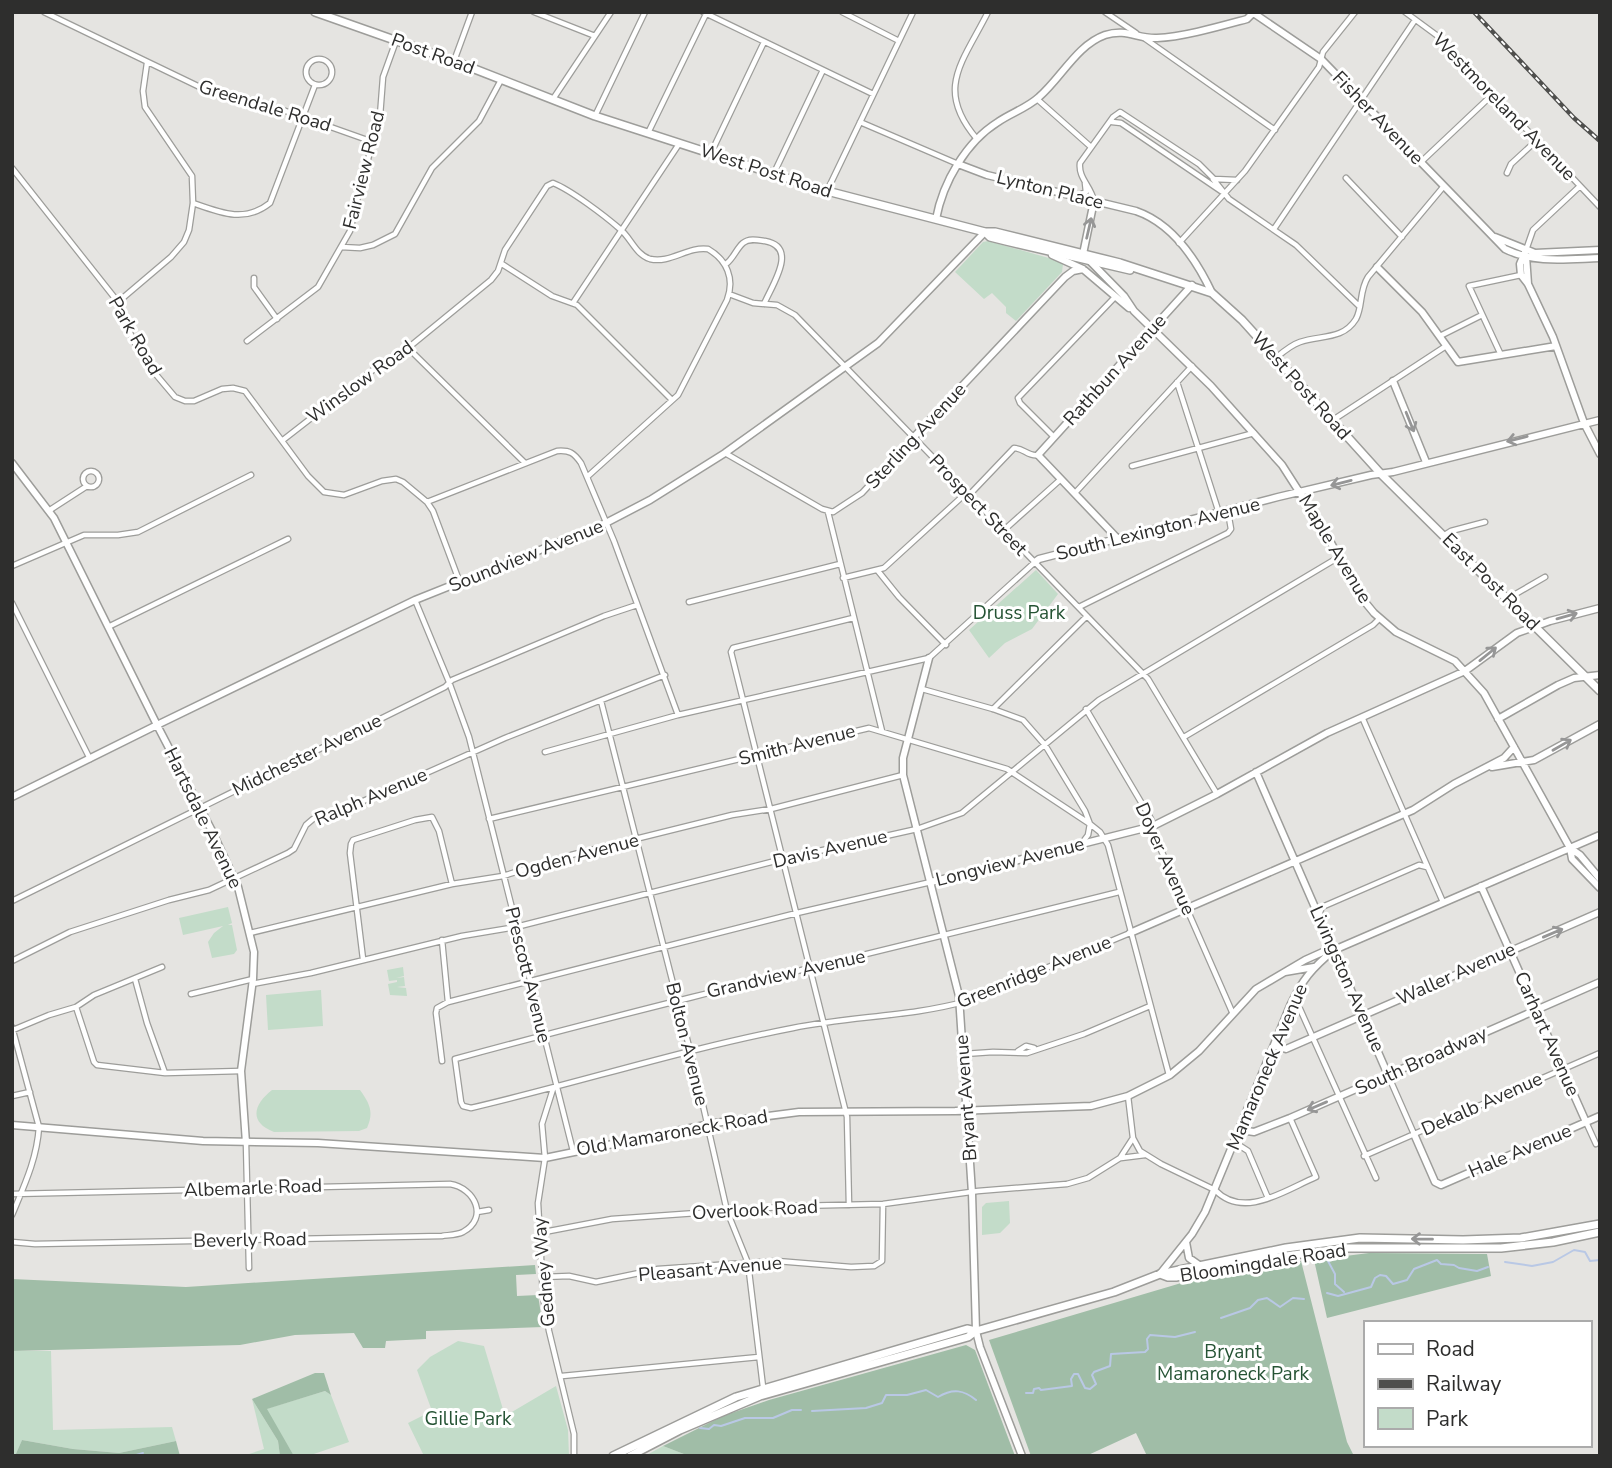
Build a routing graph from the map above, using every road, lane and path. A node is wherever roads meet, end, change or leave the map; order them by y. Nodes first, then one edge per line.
1 (44, 12) edge
2 (315, 12) edge
3 (471, 12) edge
4 (534, 12) edge
5 (611, 12) edge
6 (645, 12) edge
7 (842, 12) edge
8 (913, 12) edge
9 (988, 12) edge
10 (1105, 12) edge
11 (1355, 12) edge
12 (1405, 12) edge
13 (705, 13) edge
14 (1252, 13) edge
15 (1415, 20) junction
16 (1138, 35) junction
17 (595, 36) junction
18 (396, 41) junction
19 (899, 41) junction
20 (764, 42) junction
21 (1321, 59) junction
22 (453, 61) junction
23 (147, 63) junction
24 (823, 70) junction
25 (502, 79) junction
26 (315, 85) junction
27 (873, 94) junction
28 (1493, 94) junction
29 (552, 99) junction
30 (1037, 99) junction
31 (1361, 100) junction
32 (596, 116) junction
33 (303, 117) junction
34 (860, 122) junction
35 (1110, 122) junction
36 (1275, 130) junction
37 (648, 133) junction
38 (976, 139) junction
39 (1536, 139) junction
40 (373, 142) junction
41 (680, 143) junction
42 (1091, 147) junction
43 (711, 153) junction
44 (1420, 162) junction
45 (958, 164) junction
46 (12, 168) edge
47 (774, 173) junction
48 (1507, 173) dead end
49 (1212, 177) junction
50 (1346, 178) dead end
51 (1083, 179) junction
52 (1237, 180) junction
53 (1444, 186) junction
54 (1580, 186) junction
55 (827, 191) junction
56 (1225, 194) junction
57 (1074, 196) junction
58 (1094, 201) junction
59 (193, 204) junction
60 (1600, 207) edge
61 (936, 219) junction
62 (1274, 229) junction
63 (621, 230) junction
64 (985, 232) junction
65 (1402, 237) junction
66 (1179, 243) junction
67 (341, 247) junction
68 (1039, 249) junction
69 (1600, 250) edge
70 (1083, 254) junction
71 (1526, 255) junction
72 (1600, 258) edge
73 (1064, 260) junction
74 (1091, 262) junction
75 (502, 264) junction
76 (726, 264) junction
77 (1377, 267) junction
78 (1083, 269) junction
79 (1141, 271) junction
80 (1521, 275) junction
81 (1065, 277) junction
82 (254, 278) dead end
83 (1192, 285) junction
84 (1528, 285) junction
85 (1212, 292) junction
86 (729, 294) junction
87 (1115, 297) junction
88 (118, 302) junction
89 (573, 303) junction
90 (764, 304) junction
91 (1359, 307) junction
92 (1134, 311) junction
93 (1482, 315) junction
94 (277, 319) junction
95 (1153, 328) junction
96 (1440, 336) junction
97 (247, 341) dead end
98 (1447, 346) junction
99 (1556, 346) junction
100 (408, 348) junction
101 (1501, 356) junction
102 (1276, 358) junction
103 (1192, 366) junction
104 (845, 368) junction
105 (1393, 381) junction
106 (1177, 382) junction
107 (672, 400) junction
108 (1332, 420) junction
109 (1600, 420) edge
110 (1584, 423) junction
111 (1254, 433) junction
112 (1054, 437) junction
113 (913, 438) junction
114 (283, 440) junction
115 (1198, 449) junction
116 (725, 453) junction
117 (1600, 454) edge
118 (1038, 455) junction
119 (12, 463) edge
120 (525, 463) junction
121 (1426, 463) junction
122 (1132, 466) dead end
123 (1381, 474) junction
124 (251, 475) dead end
125 (587, 477) junction
126 (1061, 479) junction
127 (87, 486) dead end
128 (1075, 493) junction
129 (1301, 493) junction
130 (968, 494) junction
131 (427, 502) junction
132 (50, 510) junction
133 (828, 512) junction
134 (1228, 512) junction
135 (1219, 514) junction
136 (1485, 522) dead end
137 (606, 523) junction
138 (1003, 531) junction
139 (1443, 536) junction
140 (288, 539) dead end
141 (1118, 539) junction
142 (66, 543) junction
143 (1339, 557) junction
144 (1035, 562) junction
145 (840, 564) junction
146 (12, 566) edge
147 (878, 571) junction
148 (1545, 577) dead end
149 (843, 578) junction
150 (460, 584) junction
151 (415, 600) junction
152 (1506, 600) junction
153 (689, 602) dead end
154 (12, 603) edge
155 (637, 605) junction
156 (1079, 607) junction
157 (1600, 608) edge
158 (1087, 616) junction
159 (853, 618) junction
160 (1379, 619) junction
161 (1535, 626) junction
162 (107, 627) junction
163 (946, 645) junction
164 (929, 658) junction
165 (867, 671) junction
166 (1465, 671) junction
167 (1142, 674) junction
168 (1600, 675) edge
169 (665, 676) junction
170 (1586, 677) junction
171 (449, 682) junction
172 (922, 690) junction
173 (1600, 691) edge
174 (601, 701) junction
175 (744, 702) junction
176 (993, 709) junction
177 (1086, 709) junction
178 (678, 715) junction
179 (1362, 717) junction
180 (1498, 719) junction
181 (157, 724) junction
182 (1600, 724) edge
183 (882, 732) junction
184 (610, 733) junction
185 (1184, 737) junction
186 (908, 740) junction
187 (1045, 745) junction
188 (1514, 747) junction
189 (472, 751) junction
190 (545, 752) dead end
191 (757, 755) junction
192 (1504, 758) junction
193 (90, 759) junction
194 (1523, 763) junction
195 (1490, 767) junction
196 (1012, 772) junction
197 (1256, 772) junction
198 (904, 775) junction
199 (623, 787) junction
200 (1217, 794) junction
201 (12, 797) edge
202 (200, 808) junction
203 (771, 809) junction
204 (1404, 814) junction
205 (489, 819) junction
206 (1090, 824) junction
207 (1153, 826) junction
208 (917, 829) junction
209 (1600, 835) edge
210 (1104, 838) junction
211 (637, 840) junction
212 (1078, 845) junction
213 (1570, 848) junction
214 (783, 859) junction
215 (1295, 860) junction
216 (1427, 867) junction
217 (503, 876) junction
218 (234, 878) junction
219 (1600, 878) edge
220 (931, 882) junction
221 (452, 884) junction
222 (1481, 886) junction
223 (1600, 888) edge
224 (1119, 892) junction
225 (650, 893) junction
226 (12, 901) edge
227 (1443, 902) junction
228 (356, 907) junction
229 (1186, 908) junction
230 (1600, 912) edge
231 (797, 913) junction
232 (1319, 915) junction
233 (516, 927) junction
234 (250, 933) junction
235 (1130, 933) junction
236 (944, 936) junction
237 (442, 940) junction
238 (663, 947) junction
239 (1334, 950) junction
240 (1510, 951) junction
241 (363, 960) junction
242 (12, 961) edge
243 (162, 967) dead end
244 (1315, 967) junction
245 (810, 969) junction
246 (1285, 972) junction
247 (135, 979) junction
248 (530, 980) junction
249 (252, 982) junction
250 (1600, 982) edge
251 (191, 994) dead end
252 (676, 1000) junction
253 (448, 1002) junction
254 (960, 1003) junction
255 (1150, 1006) junction
256 (1290, 1006) junction
257 (76, 1007) junction
258 (1537, 1011) junction
259 (1233, 1014) junction
260 (1363, 1015) junction
261 (824, 1024) junction
262 (13, 1028) edge
263 (544, 1035) junction
264 (1312, 1036) junction
265 (14, 1045) edge
266 (1274, 1045) junction
267 (690, 1052) junction
268 (1600, 1053) edge
269 (964, 1055) junction
270 (442, 1061) dead end
271 (1562, 1069) junction
272 (241, 1071) junction
273 (165, 1073) junction
274 (1388, 1075) junction
275 (1170, 1076) junction
276 (555, 1088) junction
277 (30, 1092) junction
278 (12, 1096) edge
279 (1128, 1096) junction
280 (1339, 1097) junction
281 (468, 1108) joint
282 (967, 1110) junction
283 (846, 1111) junction
284 (1600, 1116) edge
285 (1290, 1118) junction
286 (1586, 1122) junction
287 (12, 1125) edge
288 (707, 1125) junction
289 (39, 1127) junction
290 (1240, 1130) junction
291 (1414, 1134) junction
292 (1133, 1138) junction
293 (1234, 1142) junction
294 (246, 1143) junction
295 (1596, 1144) dead end
296 (573, 1150) junction
297 (1145, 1155) junction
298 (1364, 1156) junction
299 (545, 1158) junction
300 (1120, 1158) junction
301 (1376, 1178) dead end
302 (1439, 1185) joint
303 (246, 1187) junction
304 (1215, 1190) junction
305 (972, 1193) junction
306 (12, 1194) edge
307 (21, 1194) junction
308 (1268, 1198) junction
309 (883, 1203) junction
310 (849, 1205) junction
311 (489, 1210) dead end
312 (727, 1211) junction
313 (476, 1213) junction
314 (12, 1215) edge
315 (1600, 1224) edge
316 (1600, 1232) edge
317 (539, 1233) junction
318 (248, 1239) junction
319 (12, 1242) edge
320 (1186, 1242) junction
321 (748, 1263) junction
322 (1199, 1265) junction
323 (249, 1268) dead end
324 (1160, 1274) junction
325 (542, 1277) junction
326 (976, 1331) junction
327 (759, 1357) junction
328 (562, 1376) junction
329 (763, 1387) junction
330 (574, 1456) edge
331 (613, 1456) edge
332 (630, 1456) edge
333 (1022, 1456) edge

1 - 23 street, Greendale Road
2 - 18 main road, Post Road
3 - 22 street
4 - 17 street
5 - 17 street
6 - 32 street
7 - 19 street
8 - 19 street
9 - 38 street
10 - 16 street
11 - 21 street
12 - 15 street, Westmoreland Avenue
13 - 20 street
13 - 37 street
14 - 16 street
14 - 21 street, Fisher Avenue
15 - 28 street, Westmoreland Avenue
15 - 31 street
16 - 30 street
16 - 36 street
17 - 29 street
18 - 22 main road, Post Road
18 - 40 street, Fairview Road
19 - 27 street
20 - 24 street
20 - 43 street
21 - 31 street, Fisher Avenue
21 - 36 street
22 - 25 main road, Post Road
23 - 33 street, Greendale Road
23 - 59 street
24 - 27 street
24 - 47 street
25 - 29 main road, Post Road
25 - 67 street
26 - 26 street
26 - 33 street
27 - 34 street
28 - 39 street, Westmoreland Avenue
28 - 44 street
29 - 32 main road, West Post Road
30 - 38 street
30 - 42 street
31 - 44 street, Fisher Avenue
31 - 62 street
32 - 37 main road, West Post Road
33 - 40 street, Greendale Road
33 - 59 street
34 - 45 street, Lynton Place
34 - 55 street
35 - 42 street
35 - 49 street
35 - 56 street
36 - 52 street
37 - 41 main road, West Post Road
38 - 45 street
39 - 48 street
39 - 54 street, Westmoreland Avenue
40 - 67 street, Fairview Road
41 - 43 main road, West Post Road
41 - 63 street
42 - 51 street
43 - 47 main road, West Post Road
44 - 53 street, Fisher Avenue
45 - 57 street, Lynton Place
45 - 61 street
46 - 88 street, Park Road
47 - 55 main road, West Post Road
49 - 52 street
49 - 56 street
50 - 65 street
51 - 57 street
51 - 58 street
52 - 56 street
53 - 65 street
53 - 71 street, Fisher Avenue
54 - 60 street, Westmoreland Avenue
54 - 71 street
55 - 61 main road, West Post Road
56 - 62 street
56 - 66 street
57 - 58 street, Lynton Place
58 - 66 street, Lynton Place
70 -> 58 street
59 - 88 street
61 - 64 main road, West Post Road
62 - 91 street
63 - 75 street, Winslow Road
63 - 76 street
63 - 89 street
64 - 68 main road, West Post Road
64 - 70 main road, West Post Road
64 - 104 street, Soundview Avenue
65 - 77 street
66 - 85 street, Lynton Place
67 - 94 street, Fairview Road
68 - 73 street
68 - 74 main road, West Post Road
69 - 71 street
70 - 74 street, Maple Avenue
70 - 79 main road, West Post Road
71 - 72 street
71 - 80 street
71 - 84 street
73 - 78 street
73 - 81 street
74 - 79 main road, West Post Road
74 - 92 street, Maple Avenue
75 - 89 street
75 - 100 street, Winslow Road
76 - 86 street
76 - 90 street
77 - 91 street
77 - 96 street
78 - 81 street, Sterling Avenue
78 - 87 street
79 - 83 main road, West Post Road
80 - 84 street
80 - 93 street
81 - 113 street, Sterling Avenue
82 - 94 street
83 - 85 main road, West Post Road
83 - 95 street, Rathbun Avenue
84 - 99 street
85 - 102 main road, West Post Road
86 - 90 street, Prospect Street
86 - 107 street
87 - 92 street
87 - 112 street
88 - 114 street, Park Road
89 - 107 street
90 - 104 street, Prospect Street
91 - 102 street
92 - 95 street, Maple Avenue
93 - 96 street
93 - 101 street
94 - 97 street, Fairview Road
95 - 103 street, Maple Avenue
95 - 112 street, Rathbun Avenue
96 - 98 street
98 - 101 street
98 - 105 street
99 - 101 street
99 - 110 street
100 - 114 street, Winslow Road
100 - 120 street
102 - 108 main road, West Post Road
103 - 106 street
103 - 111 street, Maple Avenue
104 - 113 street, Prospect Street
104 - 116 street, Soundview Avenue
105 - 108 street
105 -> 121 street
106 - 115 street
106 - 128 street
107 - 125 street
108 - 123 main road, West Post Road
109 - 110 street, South Lexington Avenue
110 - 117 street
110 -> 121 street, South Lexington Avenue
111 - 115 street
111 - 129 street, Maple Avenue
112 - 118 street, Rathbun Avenue
113 - 130 street, Prospect Street
113 - 133 street, Sterling Avenue
114 - 131 street
115 - 122 street
115 - 135 street
116 - 133 street
116 - 137 street, Soundview Avenue
118 - 126 street
118 - 130 street
119 - 132 street, Hartsdale Avenue
120 - 125 street
120 - 131 street
121 - 123 street, South Lexington Avenue
123 -> 129 street, South Lexington Avenue
123 - 139 main road, East Post Road
124 - 142 street
125 - 137 street
126 - 128 street
126 - 138 street
127 - 132 street
128 - 141 street
129 - 134 street, South Lexington Avenue
129 - 143 street, Maple Avenue
130 - 138 street, Prospect Street
130 - 147 street
131 - 150 street
132 - 142 street, Hartsdale Avenue
133 - 145 street
134 - 135 street, South Lexington Avenue
134 - 156 street
135 - 141 street, South Lexington Avenue
136 - 139 street
137 - 150 street, Soundview Avenue
137 - 155 street
138 - 144 street, Prospect Street
139 - 152 main road, East Post Road
140 - 162 street
141 - 144 street, South Lexington Avenue
142 - 146 street
142 - 162 street, Hartsdale Avenue
143 - 160 street, Maple Avenue
143 - 167 street, Davis Avenue
144 - 156 street, Prospect Street
144 - 163 street, South Lexington Avenue
145 - 149 street
145 - 153 street
147 - 149 street
147 - 163 street
148 - 152 street
149 - 159 street
150 - 151 street, Soundview Avenue
151 - 171 street, Prescott Avenue
151 - 181 street, Soundview Avenue
152 - 161 main road, East Post Road
154 - 193 street
155 - 169 street
155 - 171 street, Midchester Avenue
156 - 158 street, Prospect Street
161 -> 157 street, Longview Avenue
158 - 167 street, Prospect Street
158 - 176 street
159 - 165 street
159 - 175 street
160 - 166 street, Maple Avenue
160 - 185 street
166 -> 161 street, Longview Avenue
161 - 170 main road, East Post Road
162 - 181 street, Hartsdale Avenue
163 - 164 street, South Lexington Avenue
164 - 165 street, South Lexington Avenue
164 - 172 street, Bryant Avenue
165 - 175 street, South Lexington Avenue
165 - 183 street
166 - 179 street, Longview Avenue
166 - 180 street, Maple Avenue
167 - 177 street, Davis Avenue
167 - 185 street, Prospect Street
168 - 170 street
169 - 174 street, Ralph Avenue
169 - 178 street
170 - 173 main road, East Post Road
170 - 180 street
171 - 189 street, Prescott Avenue
171 - 202 street, Midchester Avenue
172 - 176 street
172 - 186 street, Bryant Avenue
174 - 184 street, Bolton Avenue
174 - 189 street, Ralph Avenue
175 - 178 street, South Lexington Avenue
175 - 191 street
176 - 187 street
177 - 187 street, Davis Avenue
177 - 207 street, Doyer Avenue
178 - 184 street, South Lexington Avenue
179 - 197 street, Longview Avenue
179 - 204 street
180 - 188 street, Maple Avenue
181 - 193 street, Soundview Avenue
181 - 202 street, Hartsdale Avenue
194 -> 182 street, Greenridge Avenue
183 - 186 street, Smith Avenue
183 - 191 street, Smith Avenue
184 - 190 street, South Lexington Avenue
184 - 199 street, Bolton Avenue
185 - 200 street, Prospect Street
186 - 196 street, Smith Avenue
186 - 198 street, Bryant Avenue
187 - 196 street, Davis Avenue
187 - 206 street
188 - 192 street, Greenridge Avenue
188 - 194 street, Maple Avenue
189 - 205 street, Prescott Avenue
189 - 218 street, Ralph Avenue
191 - 199 street, Smith Avenue
191 - 203 street
192 - 194 street
192 - 195 street, Greenridge Avenue
193 - 201 street, Soundview Avenue
194 - 195 street, Greenridge Avenue
194 - 213 street, Maple Avenue
195 - 204 street, Greenridge Avenue
196 - 206 street, Smith Avenue
196 - 208 street, Davis Avenue
197 - 200 street, Longview Avenue
197 - 215 street, Livingston Avenue
198 - 203 street, Ogden Avenue
198 - 208 street, Bryant Avenue
199 - 205 street, Smith Avenue
199 - 211 street, Bolton Avenue
200 - 207 street, Longview Avenue
202 - 218 street, Hartsdale Avenue
202 - 226 street, Midchester Avenue
203 - 211 street, Ogden Avenue
203 - 214 street
204 - 215 street, Greenridge Avenue
204 - 216 street
205 - 217 street, Prescott Avenue
206 - 210 street
206 - 212 street
207 - 210 street, Longview Avenue
207 - 229 street, Doyer Avenue
208 - 214 street, Davis Avenue
208 - 220 street, Bryant Avenue
209 - 213 street, Mamaroneck Avenue
210 - 212 street, Longview Avenue
210 - 224 street
211 - 217 street, Ogden Avenue
211 - 225 street, Bolton Avenue
212 - 220 street, Longview Avenue
213 - 219 street, Maple Avenue
213 - 222 street, Mamaroneck Avenue
213 - 223 street, Maple Avenue
214 - 225 street, Davis Avenue
214 - 231 street
215 - 229 street, Greenridge Avenue
215 - 232 street, Livingston Avenue
216 - 227 street
216 - 232 street
217 - 221 street, Ogden Avenue
217 - 233 street, Prescott Avenue
218 - 234 street, Hartsdale Avenue
218 - 242 street, Ralph Avenue
220 - 231 street, Longview Avenue
220 - 236 street, Bryant Avenue
221 - 228 street, Ogden Avenue
221 - 228 street
222 - 227 street, Mamaroneck Avenue
222 - 240 street, Carhart Avenue
224 - 235 street
224 - 236 street, Grandview Avenue
225 - 233 street, Davis Avenue
225 - 238 street, Bolton Avenue
227 - 239 street, Mamaroneck Avenue
228 - 234 street, Ogden Avenue
228 - 241 street
229 - 235 street, Greenridge Avenue
229 - 259 street, Doyer Avenue
240 -> 230 street, Waller Avenue
231 - 238 street, Longview Avenue
231 - 245 street
232 - 239 street, Livingston Avenue
233 - 237 street, Davis Avenue
233 - 248 street, Prescott Avenue
234 - 249 street, Hartsdale Avenue
235 - 254 street, Greenridge Avenue
235 - 255 street
236 - 245 street, Grandview Avenue
236 - 254 street, Bryant Avenue
237 - 241 street, Davis Avenue
237 - 253 street
238 - 248 street, Longview Avenue
238 - 252 street, Bolton Avenue
239 - 244 street, Mamaroneck Avenue
239 - 246 street, Old Mamaroneck Road
239 - 260 street, Livingston Avenue
240 - 258 street, Carhart Avenue
240 - 260 street, Waller Avenue
241 - 249 street, Davis Avenue
243 - 247 street
244 - 246 street, Old Mamaroneck Road
244 - 256 street, Mamaroneck Avenue
245 - 252 street, Grandview Avenue
245 - 261 street
246 - 259 street, Old Mamaroneck Road
247 - 257 street
247 - 273 street
248 - 253 street, Longview Avenue
248 - 263 street, Prescott Avenue
249 - 251 street, Davis Avenue
249 - 272 street, Hartsdale Avenue
250 - 258 street, South Broadway
252 - 263 street, Grandview Avenue
252 - 267 street, Bolton Avenue
253 - 270 street
254 - 261 street, Greenridge Avenue
254 - 269 street, Bryant Avenue
255 - 269 street
255 - 275 street
256 - 264 street
256 - 266 street, Mamaroneck Avenue
257 - 262 street
257 - 273 street
258 - 271 street, Carhart Avenue
258 - 274 street, South Broadway
259 - 275 street, Old Mamaroneck Road
260 - 264 street, Waller Avenue
260 - 274 street, Livingston Avenue
261 - 267 street, Greenridge Avenue
261 - 283 street
262 - 265 street
263 - 276 street, Prescott Avenue
263 - 281 street, Grandview Avenue
264 - 266 street, Waller Avenue
264 - 280 street
265 - 277 street
266 - 290 street, Mamaroneck Avenue
267 - 276 street, Greenridge Avenue
267 - 288 street, Bolton Avenue
268 - 271 street, Dekalb Avenue
269 - 282 street, Bryant Avenue
271 - 286 street, Carhart Avenue
271 - 291 street, Dekalb Avenue
272 - 273 street
272 - 294 street, Hartsdale Avenue
274 - 280 street, South Broadway
274 - 291 street, Livingston Avenue
275 - 279 street, Old Mamaroneck Road
276 - 281 street, Greenridge Avenue
276 - 296 street, Prescott Avenue
276 - 299 street, Gedney Way
277 - 278 street
277 - 289 street
279 - 282 street, Old Mamaroneck Road
279 - 292 street
280 -> 285 street, South Broadway
280 - 298 street
282 - 283 street, Old Mamaroneck Road
282 - 305 street, Bryant Avenue
283 - 288 street, Old Mamaroneck Road
283 - 310 street
284 - 286 street, Hale Avenue
285 - 290 street, South Broadway
285 - 308 street
286 - 295 street, Carhart Avenue
286 - 302 street, Hale Avenue
287 - 289 street, Old Mamaroneck Road
288 - 296 street, Old Mamaroneck Road
288 - 312 street, Bolton Avenue
289 - 294 street, Old Mamaroneck Road
289 - 307 street
290 - 293 street, Mamaroneck Avenue
291 - 298 street, Dekalb Avenue
291 - 302 street, Livingston Avenue
292 - 297 street
292 - 300 street
293 - 304 street, Mamaroneck Avenue
293 - 308 street
294 - 299 street, Old Mamaroneck Road
294 - 303 street, Hartsdale Avenue
296 - 299 street, Old Mamaroneck Road
297 - 300 street
297 - 304 street
298 - 301 street
299 - 317 street, Gedney Way
300 - 305 street, Overlook Road
303 - 307 street, Albemarle Road
303 - 313 street, Albemarle Road
303 - 318 street, Hartsdale Avenue
304 - 308 street
304 - 320 street, Mamaroneck Avenue
305 - 309 street, Overlook Road
305 - 326 street, Bryant Avenue
306 - 307 street, Albemarle Road
307 - 314 street
309 - 310 street, Overlook Road
309 - 321 street, Pleasant Avenue
310 - 312 street, Overlook Road
311 - 313 street
312 - 317 street, Overlook Road
312 - 321 street, Bolton Avenue
313 - 318 street, Beverly Road
315 -> 322 main road, Bloomingdale Road
316 - 324 main road, Bloomingdale Road
317 - 325 street, Gedney Way
318 - 319 street, Beverly Road
318 - 323 street, Hartsdale Avenue
320 - 322 street
320 - 324 street, Mamaroneck Avenue
321 - 325 street, Pleasant Avenue
321 - 327 street, Bolton Avenue
322 - 324 main road, Bloomingdale Road
324 - 326 main road, Mamaroneck Avenue
325 - 328 street, Gedney Way
326 - 329 main road, Mamaroneck Avenue
326 - 332 main road, Mamaroneck Avenue
326 - 333 street, Bryant Avenue
327 - 328 street
327 - 329 street, Bolton Avenue
328 - 330 street, Gedney Way
329 - 331 main road, Mamaroneck Avenue

